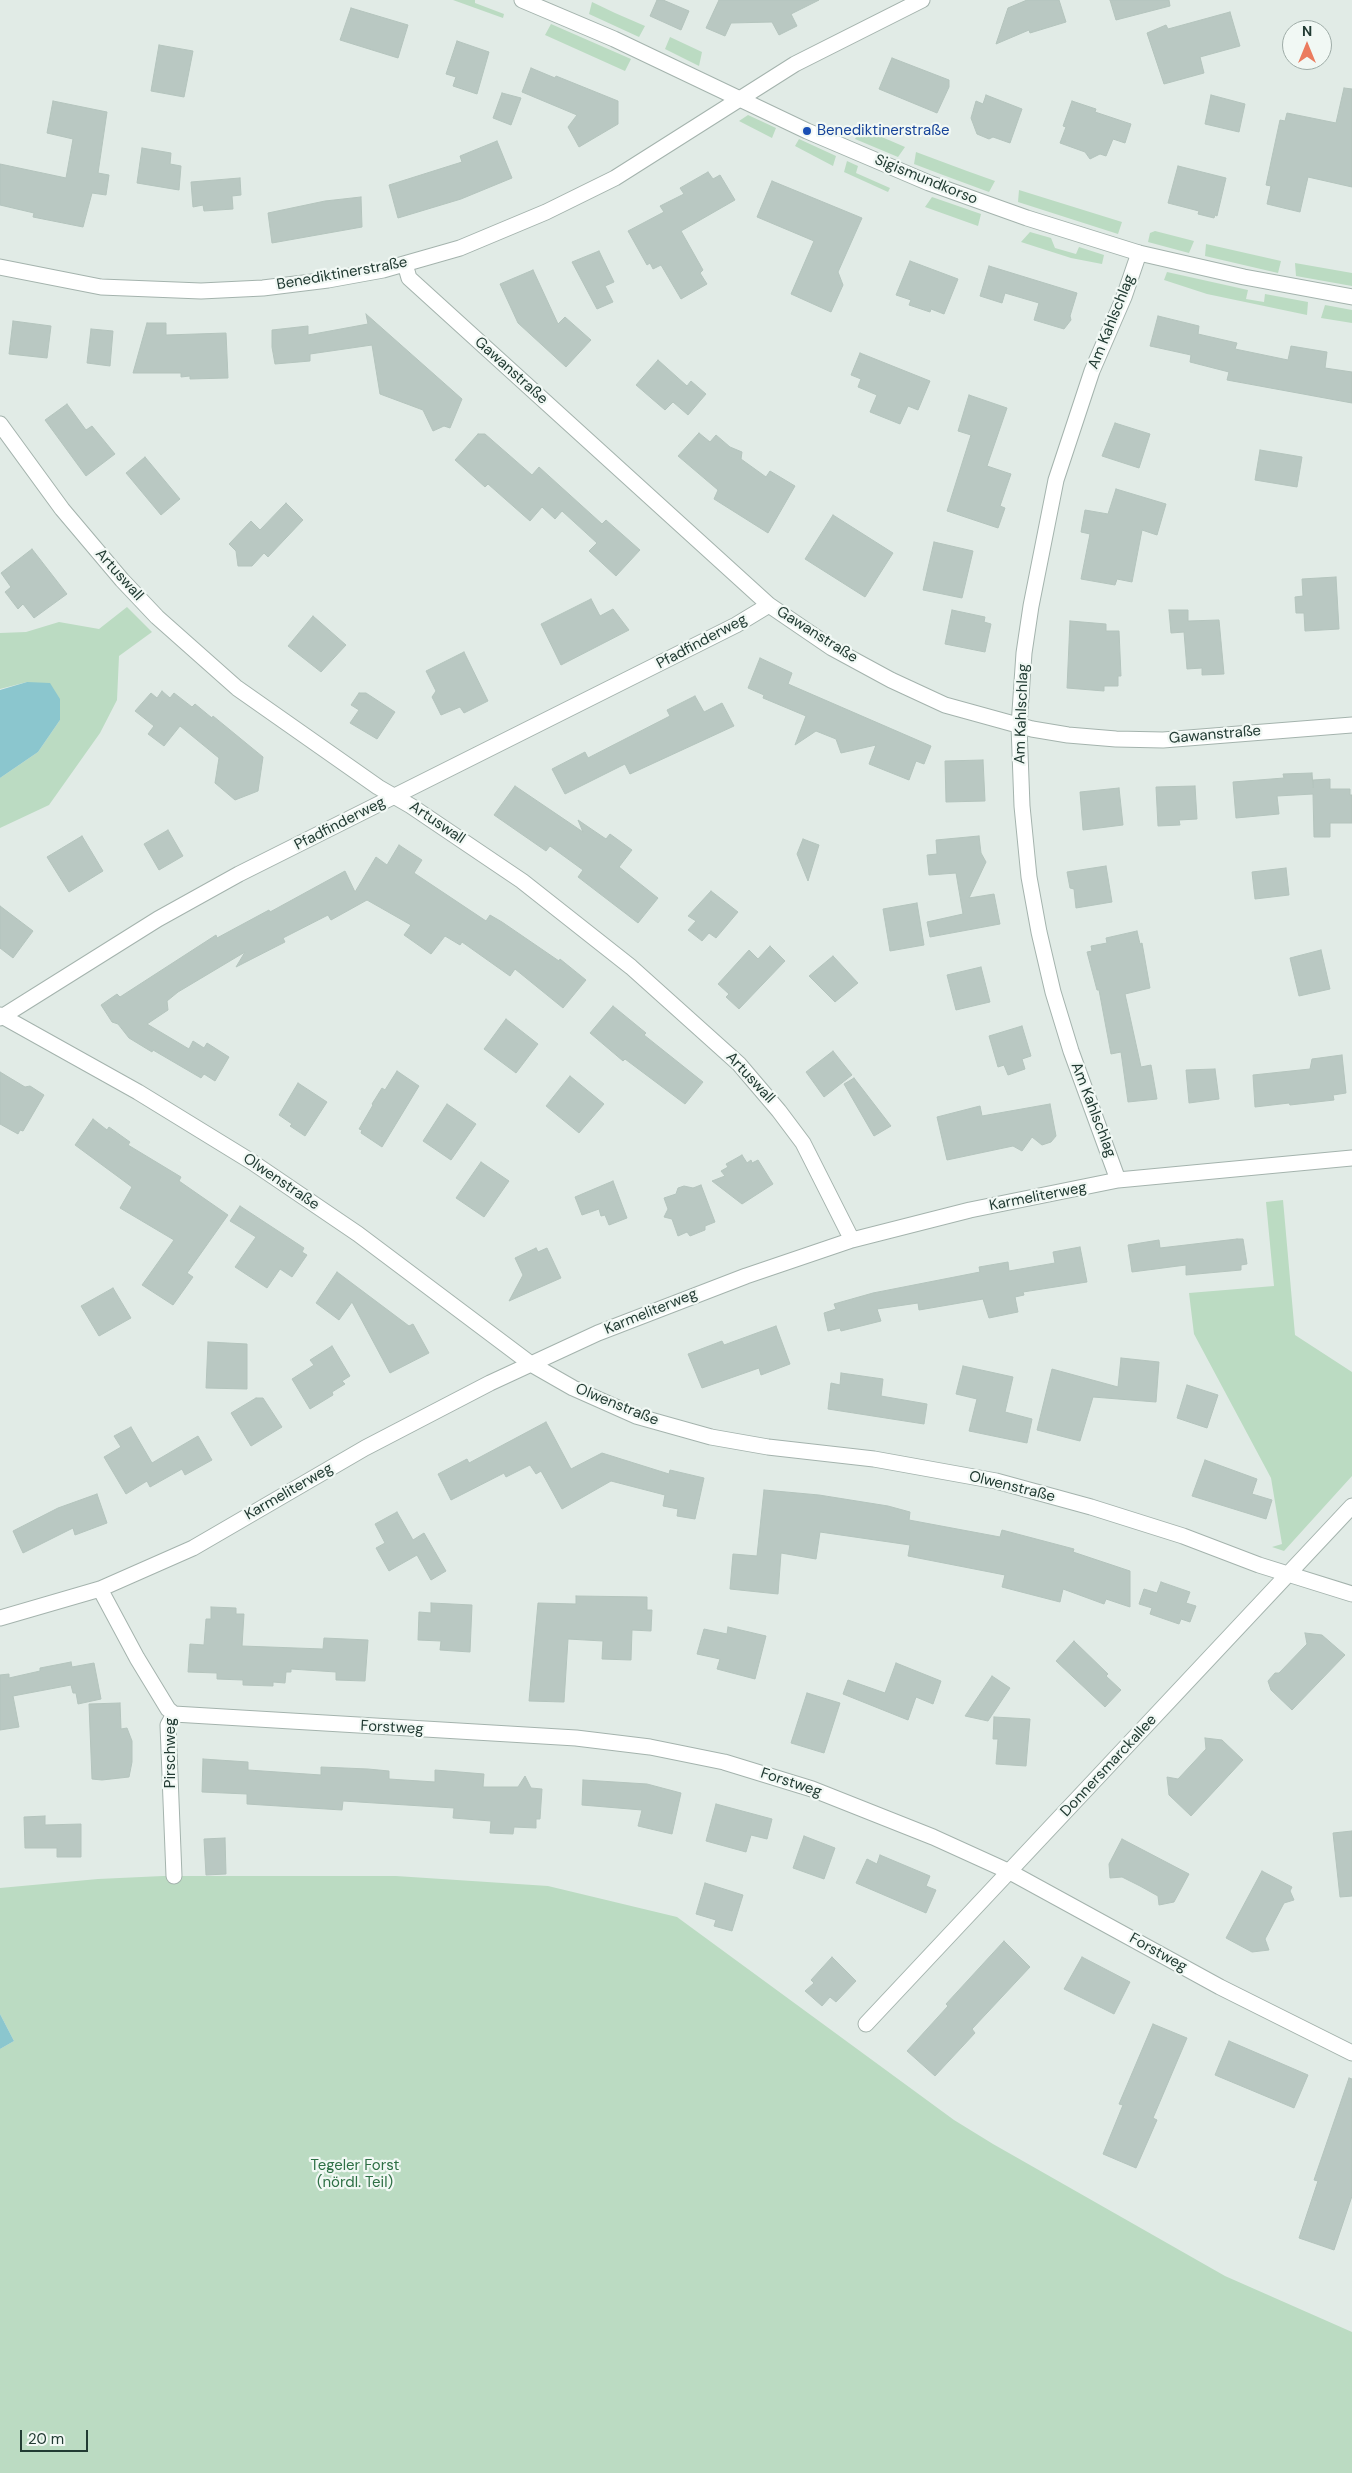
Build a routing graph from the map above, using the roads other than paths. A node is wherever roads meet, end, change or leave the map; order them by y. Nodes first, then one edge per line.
1 (522, 0) edge
2 (922, 0) edge
3 (740, 98) junction
4 (1140, 253) junction
5 (405, 264) junction
6 (0, 267) edge
7 (1352, 297) edge
8 (0, 424) edge
9 (769, 605) junction
10 (1352, 725) edge
11 (1019, 726) junction
12 (394, 796) junction
13 (1, 1017) edge
14 (1352, 1158) edge
15 (1118, 1180) junction
16 (852, 1240) junction
17 (531, 1364) junction
18 (1352, 1506) edge
19 (1289, 1574) junction
20 (100, 1589) junction
21 (1352, 1594) edge
22 (0, 1618) edge
23 (174, 1714) junction
24 (1010, 1872) junction
25 (174, 1876) dead end
26 (866, 2024) dead end
27 (1352, 2054) edge

1 - 3 street, Sigismundkorso
2 - 3 street, Benediktinerstraße
3 - 4 street, Sigismundkorso
3 - 5 street, Benediktinerstraße
4 - 7 street, Sigismundkorso
4 - 11 street, Am Kahlschlag
5 - 6 street, Benediktinerstraße
5 - 9 street, Gawanstraße
8 - 12 street, Artuswall
9 - 11 street, Gawanstraße
9 - 12 street, Pfadfinderweg
10 - 11 street, Gawanstraße
11 - 15 street, Am Kahlschlag
12 - 13 street, Pfadfinderweg
12 - 16 street, Artuswall
13 - 17 street, Olwenstraße
14 - 15 street, Karmeliterweg
15 - 16 street, Karmeliterweg
16 - 17 street, Karmeliterweg
17 - 19 street, Olwenstraße
17 - 20 street, Karmeliterweg
18 - 19 street, Donnersmarckallee
19 - 21 street, Olwenstraße
19 - 24 street, Donnersmarckallee
20 - 22 street, Karmeliterweg
20 - 23 street, Pirschweg
23 - 24 street, Forstweg
23 - 25 street, Pirschweg
24 - 26 street, Donnersmarckallee
24 - 27 street, Forstweg

